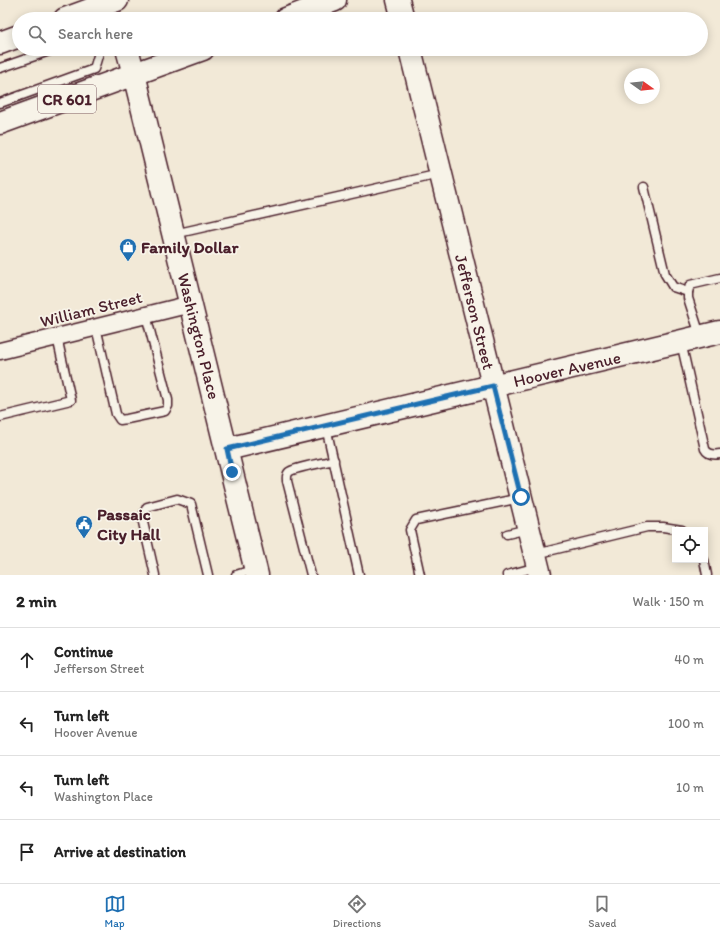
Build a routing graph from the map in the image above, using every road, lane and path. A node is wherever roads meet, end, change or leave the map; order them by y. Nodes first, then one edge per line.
1 (116, 0) edge
2 (335, 0) edge
3 (398, 0) edge
4 (84, 12) edge
5 (119, 12) edge
6 (304, 12) edge
7 (401, 12) edge
8 (12, 39) edge
9 (0, 43) edge
10 (34, 56) edge
11 (98, 56) edge
12 (129, 56) edge
13 (184, 56) edge
14 (412, 56) edge
15 (0, 68) edge
16 (134, 74) junction
17 (76, 85) junction
18 (0, 103) edge
19 (0, 124) edge
20 (441, 174) junction
21 (644, 187) dead end
22 (173, 234) junction
23 (720, 278) edge
24 (688, 292) junction
25 (191, 304) junction
26 (146, 315) junction
27 (96, 327) junction
28 (58, 337) junction
29 (701, 337) edge
30 (0, 351) edge
31 (493, 386) junction
32 (0, 418) edge
33 (326, 426) junction
34 (227, 449) junction
35 (720, 454) edge
36 (334, 460) junction
37 (521, 497) junction
38 (672, 528) edge
39 (529, 529) junction
40 (507, 534) dead end
41 (705, 563) edge
42 (538, 565) edge
43 (250, 573) edge
44 (156, 575) edge
45 (208, 575) edge
46 (312, 575) edge
47 (359, 575) edge
48 (420, 575) edge
49 (507, 575) edge
50 (707, 575) edge

1 - 4 main road
1 - 5 main road
2 - 6 main road
3 - 7 main road
8 - 9 main road
10 - 15 lane
11 - 17 lane
12 - 16 main road, Washington Place
13 - 16 main road, CR 601
14 - 20 main road, Jefferson Street
16 - 17 main road, CR 601
16 - 22 main road, Washington Place
17 - 18 lane
17 - 19 main road, CR 601
20 - 22 lane
20 - 31 main road, Jefferson Street
21 - 24 lane
22 - 25 main road, Washington Place
23 - 24 lane
24 - 29 lane
25 - 26 street, William Street
25 - 34 main road, Washington Place
26 - 27 street, William Street
26 - 27 lane
27 - 28 street, William Street
28 - 30 street, William Street
28 - 32 lane
29 - 31 main road, Hoover Avenue
29 - 35 lane
31 - 33 main road, Hoover Avenue
31 - 37 main road, Jefferson Street
33 - 34 main road, Hoover Avenue
33 - 36 lane
34 - 43 main road, Washington Place
36 - 46 lane
36 - 47 lane
37 - 39 main road, Jefferson Street
37 - 48 lane
38 - 42 lane
39 - 40 lane
39 - 42 main road, Jefferson Street
41 - 50 lane
42 - 49 lane
44 - 45 lane

